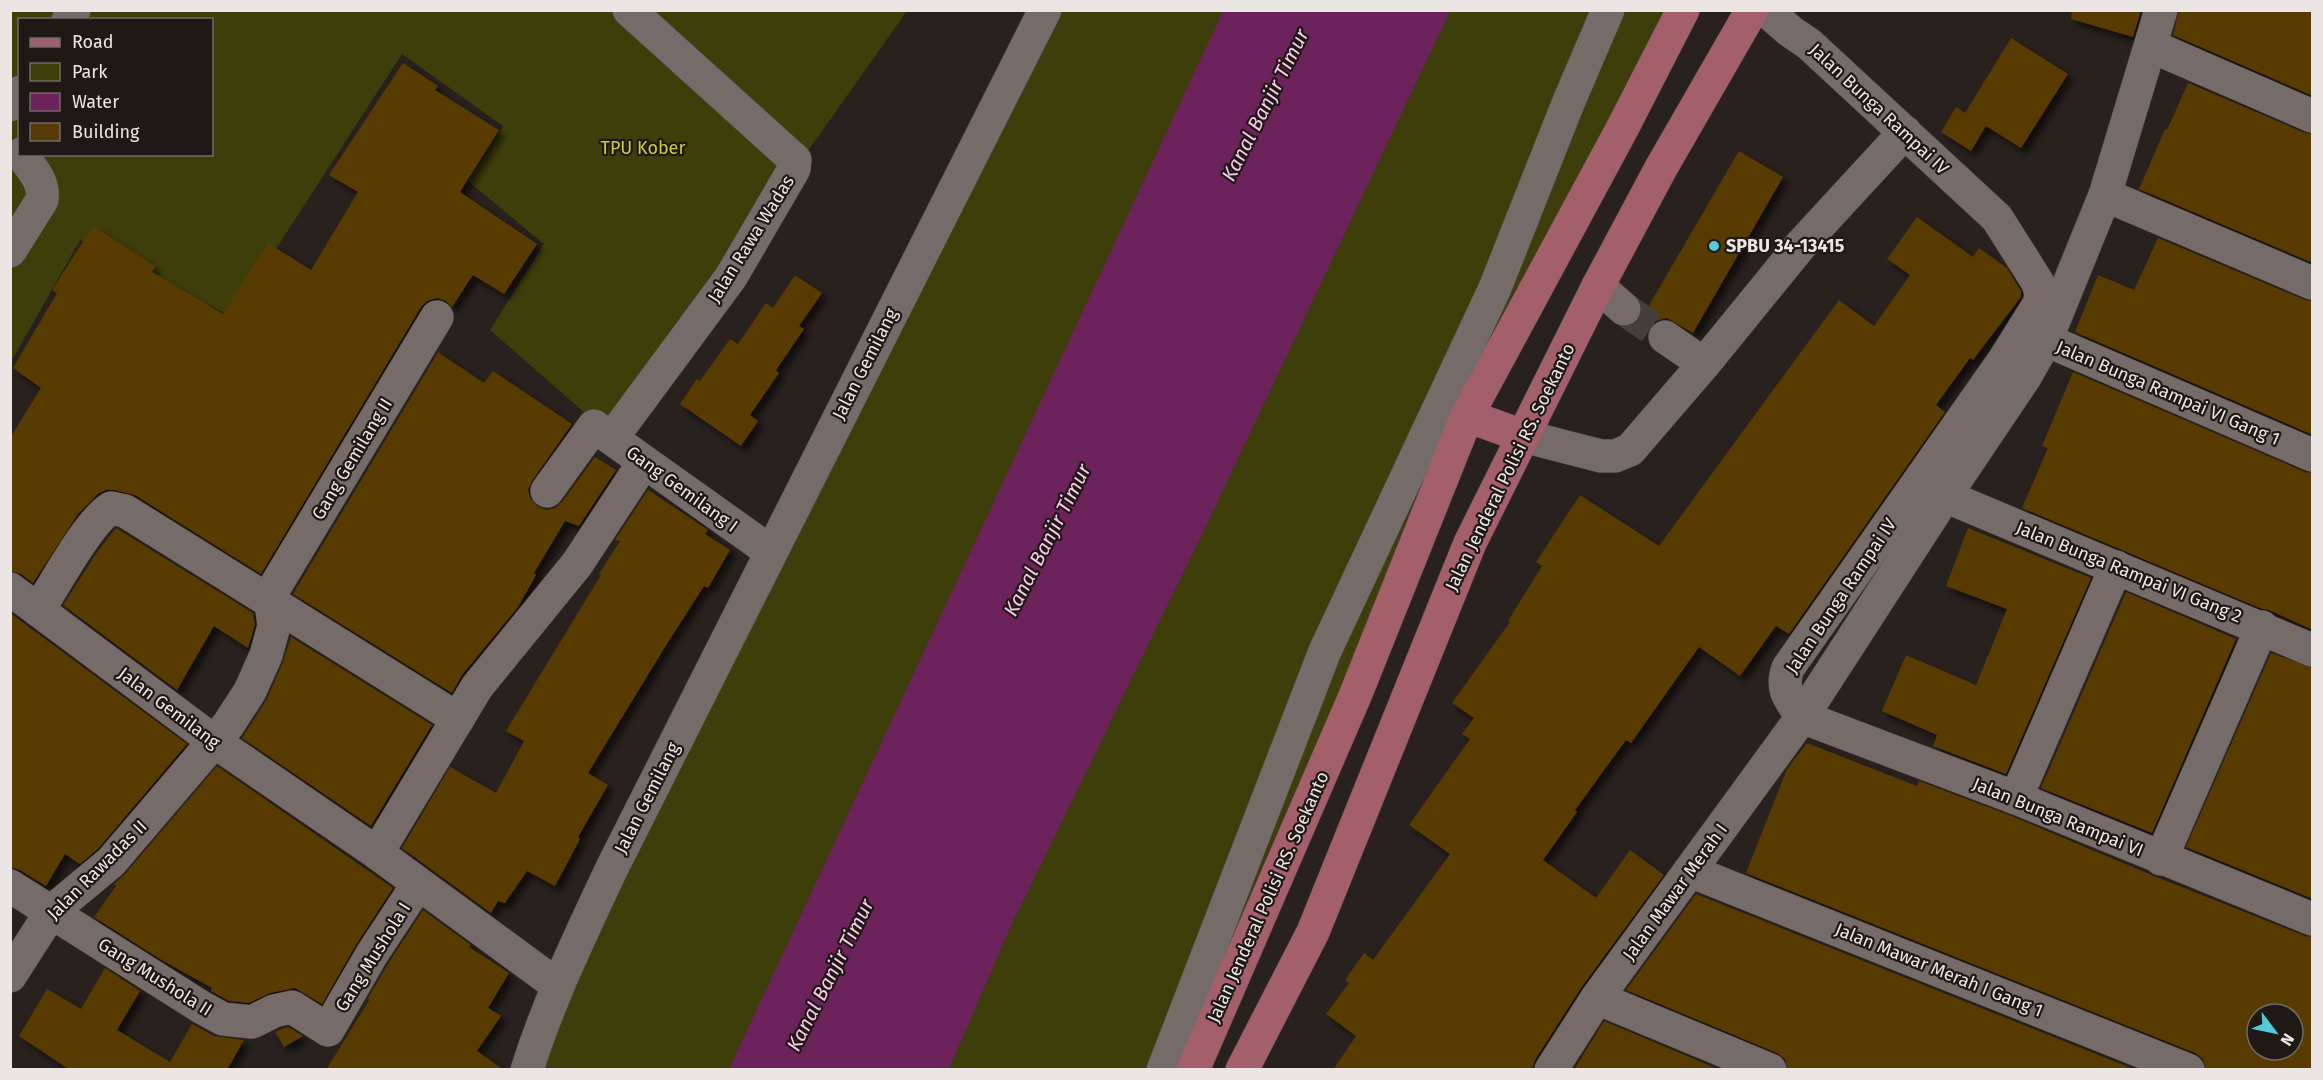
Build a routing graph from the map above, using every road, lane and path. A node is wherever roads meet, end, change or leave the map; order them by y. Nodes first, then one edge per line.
1 (629, 10) edge
2 (1045, 10) edge
3 (1608, 10) edge
4 (1752, 10) edge
5 (1766, 10) edge
6 (2161, 10) edge
7 (1681, 11) edge
8 (2151, 46) junction
9 (2313, 116) edge
10 (1905, 132) junction
11 (22, 156) edge
12 (2105, 195) junction
13 (17, 241) edge
14 (2313, 283) edge
15 (1598, 286) junction
16 (1624, 309) tunnel mouth
17 (437, 317) dead end
18 (2035, 334) junction
19 (1665, 337) tunnel mouth
20 (1704, 364) junction
21 (1467, 416) junction
22 (603, 432) junction
23 (1523, 436) junction
24 (2313, 455) edge
25 (644, 462) junction
26 (547, 491) dead end
27 (1945, 496) junction
28 (771, 552) junction
29 (2116, 567) junction
30 (10, 589) edge
31 (271, 603) junction
32 (38, 610) junction
33 (2262, 627) junction
34 (2313, 650) edge
35 (1802, 717) junction
36 (458, 719) junction
37 (215, 742) junction
38 (2016, 798) junction
39 (376, 853) junction
40 (2161, 859) junction
41 (1690, 871) junction
42 (418, 884) junction
43 (10, 886) edge
44 (51, 912) junction
45 (2313, 919) edge
46 (10, 976) edge
47 (557, 985) junction
48 (1597, 998) junction
49 (328, 1030) joint
50 (1767, 1069) edge
51 (527, 1070) edge
52 (1163, 1070) edge
53 (1193, 1070) edge
54 (1242, 1070) edge
55 (1551, 1070) edge
56 (2188, 1070) edge

1 - 22 street, Jalan Rawa Wadas
2 - 28 street, Jalan Gemilang
3 - 52 street
4 - 15 main road, Jalan Jenderal Polisi RS. Soekanto
5 - 10 street, Jalan Bunga Rampai IV
6 - 8 street, Jalan Bunga Rampai IV
7 - 21 main road, Jalan Jenderal Polisi RS. Soekanto
8 - 9 street
8 - 12 street, Jalan Bunga Rampai IV
10 - 18 street, Jalan Bunga Rampai IV
10 - 20 street
11 - 13 street
12 - 14 street
12 - 18 street, Jalan Bunga Rampai IV
15 - 16 street
15 - 23 main road, Jalan Jenderal Polisi RS. Soekanto
17 - 31 street, Gang Gemilang II
18 - 24 street, Jalan Bunga Rampai VI Gang 1
18 - 27 street, Jalan Bunga Rampai IV
18 - 35 street, Jalan Bunga Rampai IV
19 - 20 street
20 - 23 street
21 - 23 main road
21 - 53 main road, Jalan Jenderal Polisi RS. Soekanto
22 - 25 street, Gang Gemilang I
22 - 26 street
23 - 54 main road, Jalan Jenderal Polisi RS. Soekanto
25 - 28 street, Gang Gemilang I
25 - 36 street
27 - 29 street, Jalan Bunga Rampai VI Gang 2
27 - 35 street, Jalan Bunga Rampai IV
28 - 47 street, Jalan Gemilang
29 - 33 street, Jalan Bunga Rampai VI Gang 2
29 - 38 street
30 - 32 street, Jalan Gemilang
31 - 32 street
31 - 36 street
31 - 37 street, Gang Gemilang II
32 - 37 street, Jalan Gemilang
33 - 34 street, Jalan Bunga Rampai VI Gang 2
33 - 40 street
35 - 38 street, Jalan Bunga Rampai VI
35 - 41 street, Jalan Mawar Merah I
36 - 39 street
37 - 39 street, Jalan Gemilang
37 - 44 street, Jalan Rawadas II
38 - 40 street, Jalan Bunga Rampai VI
39 - 42 street, Jalan Gemilang
40 - 45 street, Jalan Bunga Rampai VI
41 - 48 street, Jalan Mawar Merah I
41 - 56 street, Jalan Mawar Merah I Gang 1
42 - 47 street, Jalan Gemilang
42 - 49 street, Gang Mushola I
43 - 44 street
44 - 46 street, Jalan Rawadas II
44 - 49 street, Gang Mushola II
47 - 51 street
48 - 50 street
48 - 55 street, Jalan Mawar Merah I

